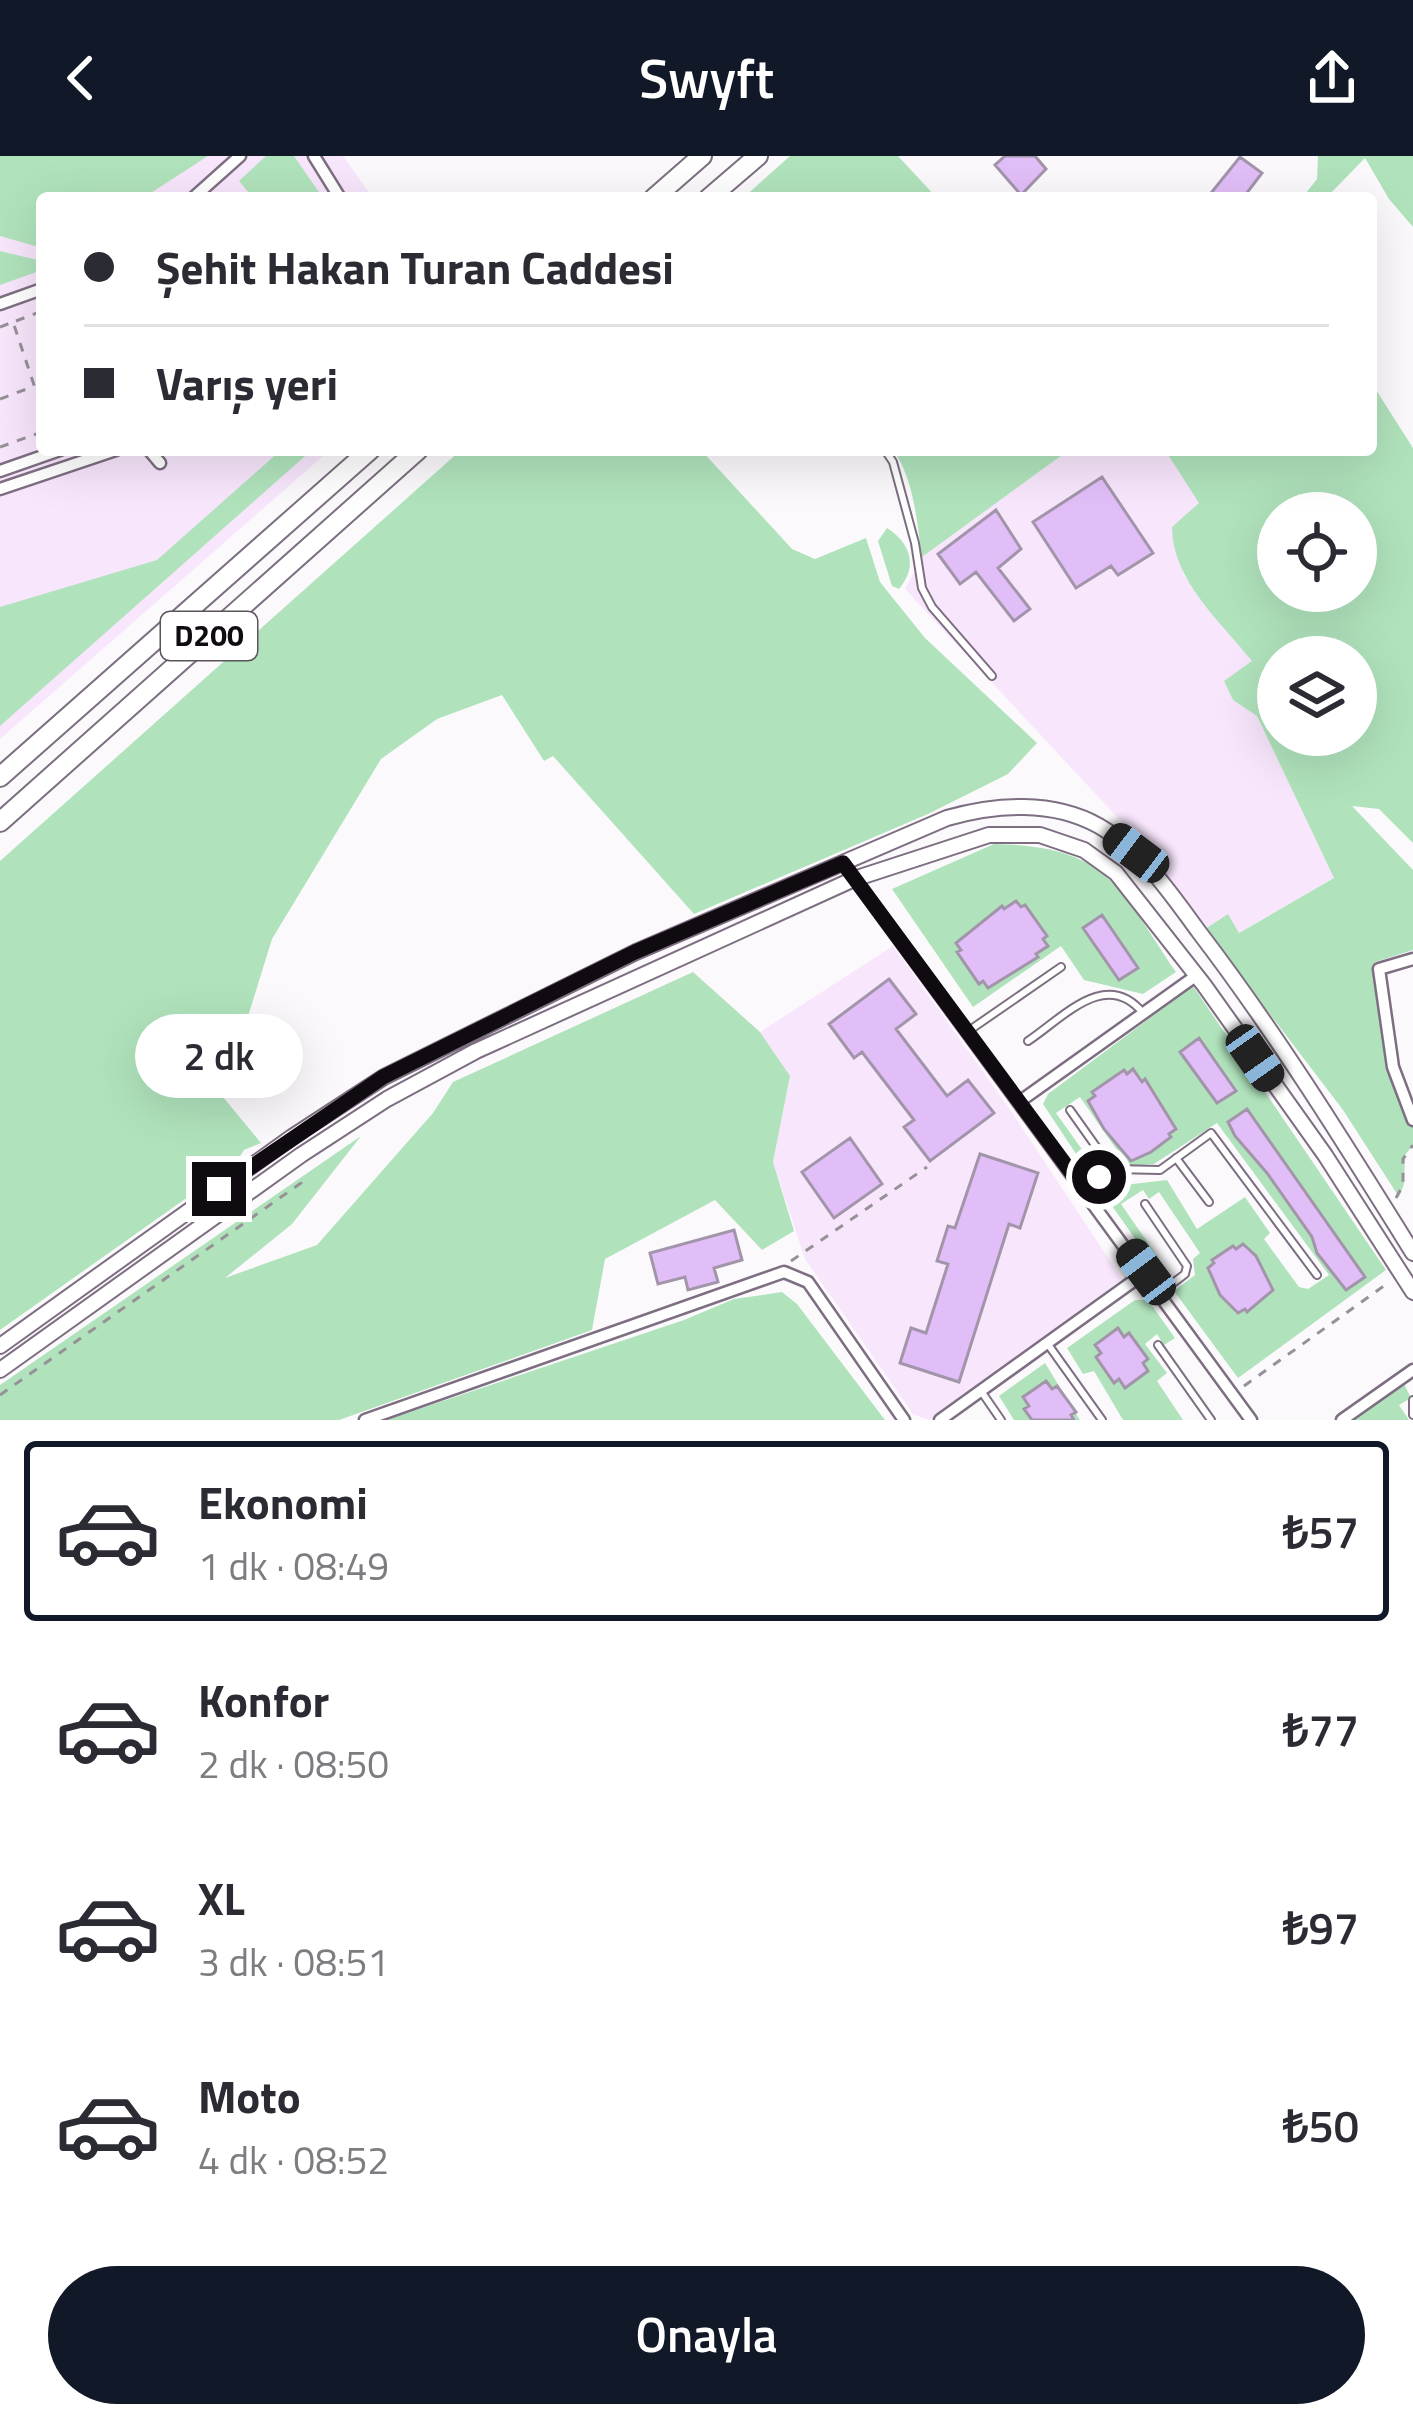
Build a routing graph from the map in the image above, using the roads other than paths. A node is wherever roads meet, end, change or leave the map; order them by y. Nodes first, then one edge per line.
1 (240, 156) edge
2 (314, 156) edge
3 (702, 156) edge
4 (758, 156) edge
5 (200, 192) edge
6 (335, 192) edge
7 (662, 192) edge
8 (716, 192) edge
9 (36, 291) edge
10 (0, 304) edge
11 (43, 456) edge
12 (98, 456) edge
13 (154, 456) edge
14 (363, 456) edge
15 (411, 456) edge
16 (890, 456) edge
17 (160, 463) dead end
18 (0, 471) edge
19 (0, 488) edge
20 (992, 676) dead end
21 (0, 777) edge
22 (0, 822) edge
23 (843, 863) junction
24 (854, 879) junction
25 (1413, 959) edge
26 (1061, 967) dead end
27 (1197, 975) junction
28 (1143, 1013) junction
29 (967, 1032) junction
30 (1028, 1041) dead end
31 (1019, 1102) junction
32 (1070, 1110) dead end
33 (1413, 1120) edge
34 (1176, 1158) junction
35 (1112, 1169) junction
36 (1082, 1187) junction
37 (1210, 1202) dead end
38 (1145, 1204) dead end
39 (1413, 1252) edge
40 (1146, 1272) junction
41 (1317, 1275) dead end
42 (1413, 1292) edge
43 (1160, 1293) junction
44 (1047, 1343) junction
45 (1158, 1345) dead end
46 (0, 1346) edge
47 (0, 1370) edge
48 (1412, 1372) edge
49 (981, 1390) junction
50 (1413, 1400) edge
51 (1413, 1415) edge
52 (365, 1420) edge
53 (904, 1420) edge
54 (940, 1420) edge
55 (1001, 1420) edge
56 (1102, 1420) edge
57 (1211, 1420) edge
58 (1251, 1420) edge
59 (1342, 1420) edge

1 - 5 street
2 - 6 street
3 - 7 highway
4 - 8 highway
9 - 10 street
11 - 18 street
12 - 19 street
13 - 17 street
14 - 21 highway, D200
15 - 22 highway, D200
16 - 20 lane
23 - 24 street
23 - 39 street
23 - 46 street
24 - 27 street
24 - 29 street
24 - 47 street
25 - 33 street
26 - 29 lane
27 - 28 street
27 - 42 street
28 - 30 lane
28 - 31 street
29 - 31 street
31 - 36 street
32 - 35 lane
34 - 35 lane
34 - 37 lane
34 - 41 lane
35 - 36 lane
36 - 40 street
38 - 43 lane
40 - 43 street
40 - 44 street
43 - 58 street
44 - 49 street
44 - 56 lane
45 - 57 lane
48 - 59 street
49 - 54 street
49 - 55 lane
50 - 51 lane
52 - 53 street

